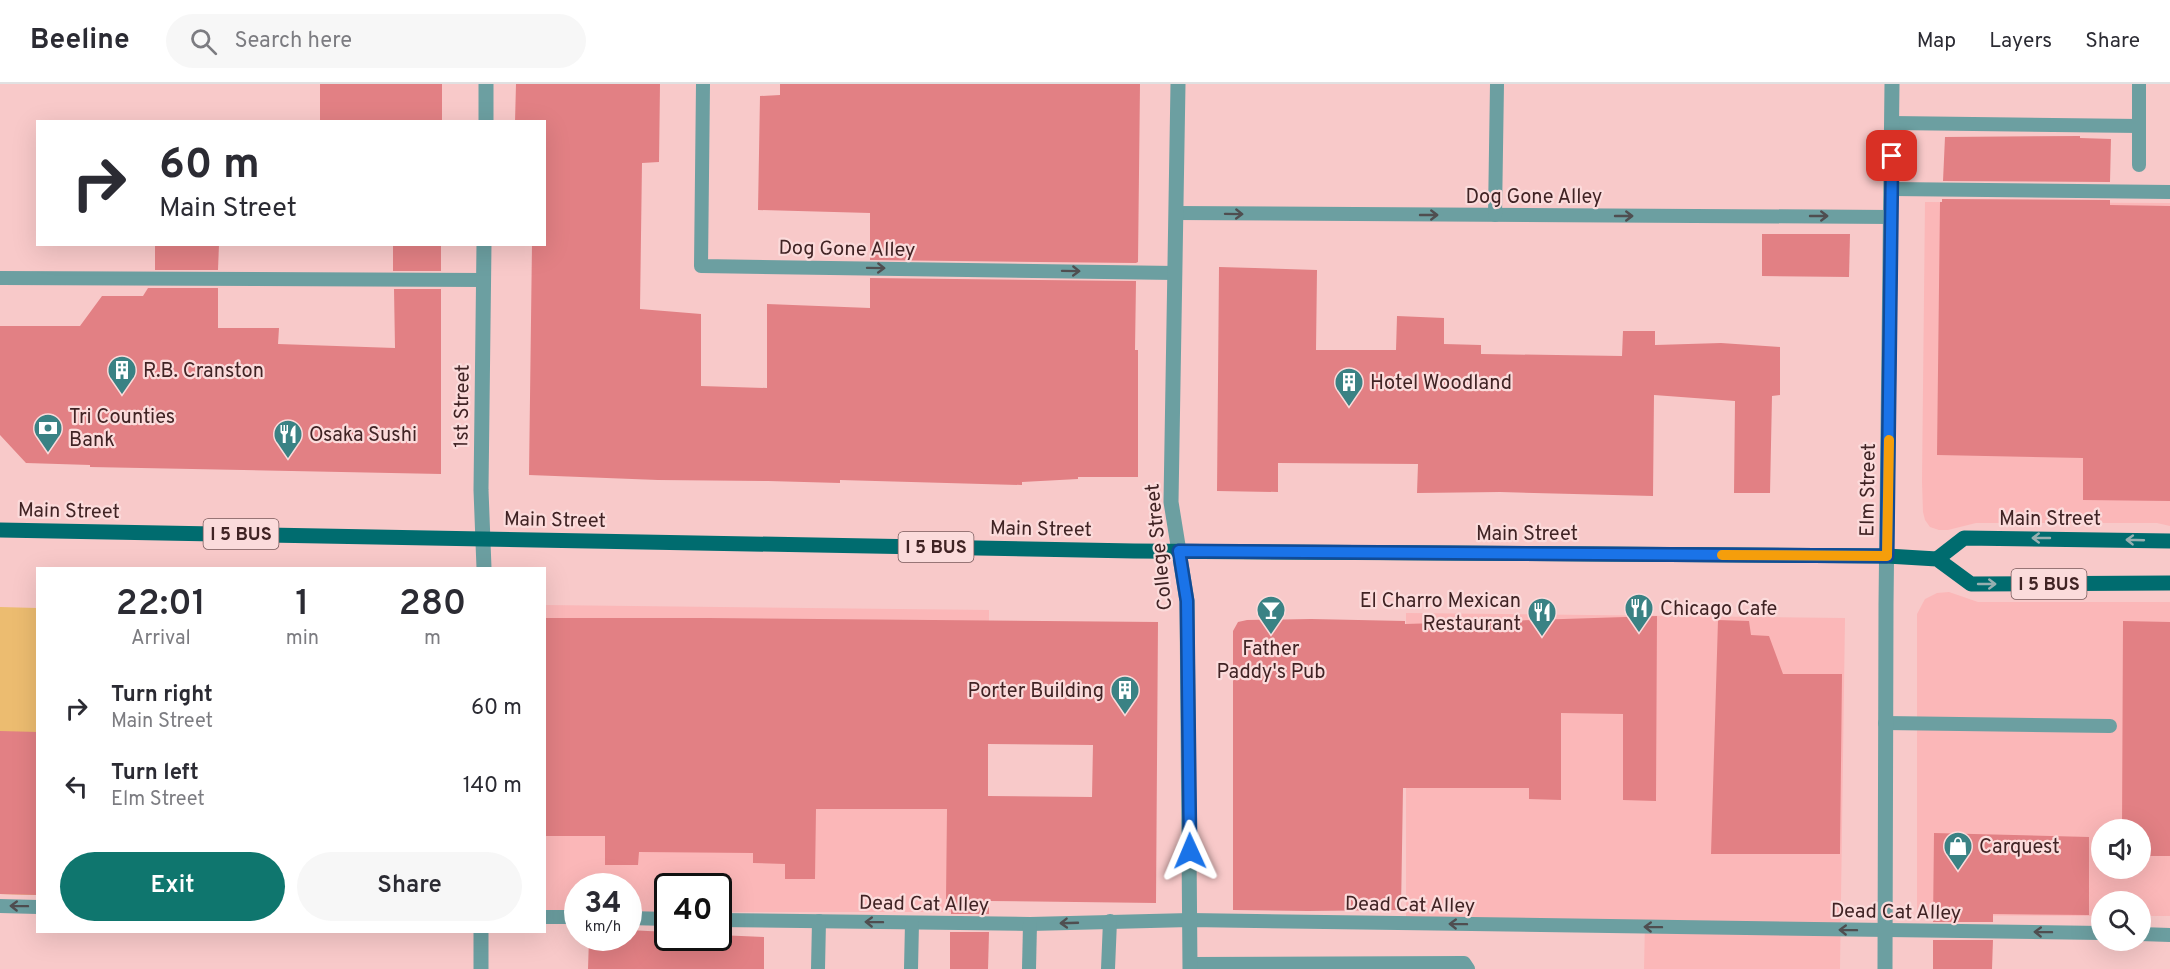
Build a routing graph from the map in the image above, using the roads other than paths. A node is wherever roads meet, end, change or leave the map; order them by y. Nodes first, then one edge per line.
1 (486, 84) edge
2 (703, 84) edge
3 (1178, 84) edge
4 (1497, 84) edge
5 (1892, 84) edge
6 (2139, 84) edge
7 (486, 120) edge
8 (1892, 123) junction
9 (2139, 126) junction
10 (2139, 165) dead end
11 (1892, 189) junction
12 (2170, 192) edge
13 (1176, 213) junction
14 (1495, 215) junction
15 (1891, 217) junction
16 (484, 246) edge
17 (1175, 273) junction
18 (0, 278) edge
19 (484, 280) junction
20 (0, 530) edge
21 (483, 539) junction
22 (2170, 541) edge
23 (1179, 551) junction
24 (1887, 556) junction
25 (1937, 559) junction
26 (484, 567) edge
27 (2170, 583) edge
28 (1885, 723) junction
29 (2109, 726) dead end
30 (0, 906) edge
31 (36, 907) edge
32 (546, 917) edge
33 (564, 917) edge
34 (732, 920) edge
35 (1190, 920) junction
36 (819, 921) junction
37 (1110, 921) junction
38 (912, 923) junction
39 (1030, 924) junction
40 (1885, 930) junction
41 (482, 933) edge
42 (2091, 933) edge
43 (2151, 934) edge
44 (2170, 935) edge
45 (1190, 967) edge
46 (481, 969) edge
47 (819, 969) edge
48 (912, 969) edge
49 (1029, 969) edge
50 (1108, 969) edge
51 (1468, 969) edge
52 (1885, 969) edge

1 - 7 street
2 -> 17 lane, Dog Gone Alley
3 - 13 street, College Street
4 - 14 lane
5 - 8 street, Elm Street
6 - 9 lane
8 - 9 lane
8 - 11 street, Elm Street
9 - 10 lane
11 - 12 lane
11 - 15 street, Elm Street
13 -> 14 lane, Dog Gone Alley
13 - 17 street, College Street
14 -> 15 lane, Dog Gone Alley
15 - 24 street, Elm Street
16 - 19 street, 1st Street
17 - 23 street, College Street
18 - 19 lane
19 - 21 street, 1st Street
20 - 21 main road, Main Street / I 5 BUS
21 - 23 main road, Main Street / I 5 BUS
21 - 26 street, 1st Street
22 -> 25 main road, Main Street
23 - 24 main road, Main Street / I 5 BUS
23 - 35 street, College Street
24 - 25 main road, Main Street / I 5 BUS
24 - 28 street, Elm Street
25 -> 27 main road, I 5 BUS
28 - 29 lane
28 - 40 street, Elm Street
31 -> 30 lane
32 - 33 lane
34 - 36 lane, Dead Cat Alley
35 - 37 lane, Dead Cat Alley
40 -> 35 lane, Dead Cat Alley
35 - 45 street, College Street
38 -> 36 lane, Dead Cat Alley
36 - 47 lane
37 -> 39 lane, Dead Cat Alley
37 - 50 lane
38 - 39 lane, Dead Cat Alley
38 - 48 lane
39 - 49 lane
42 -> 40 lane, Dead Cat Alley
40 - 52 street, Elm Street
41 - 46 street
43 - 44 lane
45 - 51 lane

